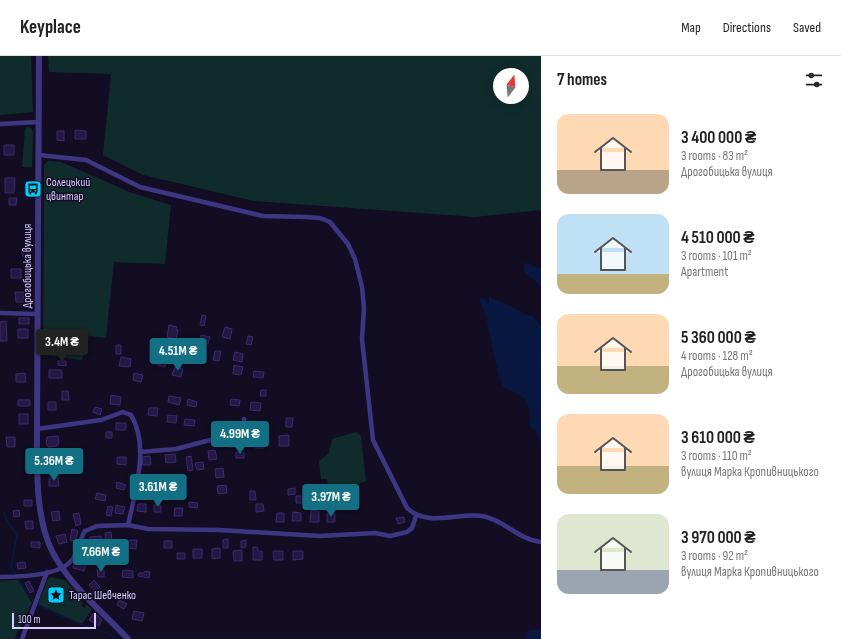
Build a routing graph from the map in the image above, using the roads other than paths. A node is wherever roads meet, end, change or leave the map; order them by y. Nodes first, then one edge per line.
1 (39, 56) edge
2 (39, 122) junction
3 (0, 124) edge
4 (39, 155) junction
5 (0, 313) edge
6 (38, 314) junction
7 (244, 419) dead end
8 (37, 429) junction
9 (140, 452) junction
10 (416, 516) junction
11 (128, 525) junction
12 (541, 542) edge
13 (62, 567) junction
14 (47, 572) junction
15 (0, 577) edge
16 (22, 639) edge
17 (128, 639) edge

1 - 2 street, Дрогобицька вулиця
2 - 3 street
2 - 4 street, Дрогобицька вулиця
4 - 6 street, Дрогобицька вулиця
4 - 10 street
5 - 6 street
6 - 8 street, Дрогобицька вулиця
7 - 9 street
8 - 9 street
8 - 13 street, Дрогобицька вулиця
9 - 11 street
10 - 11 street
10 - 12 street
11 - 13 street
13 - 14 street
13 - 17 street, Дрогобицька вулиця
14 - 15 street
14 - 16 street

